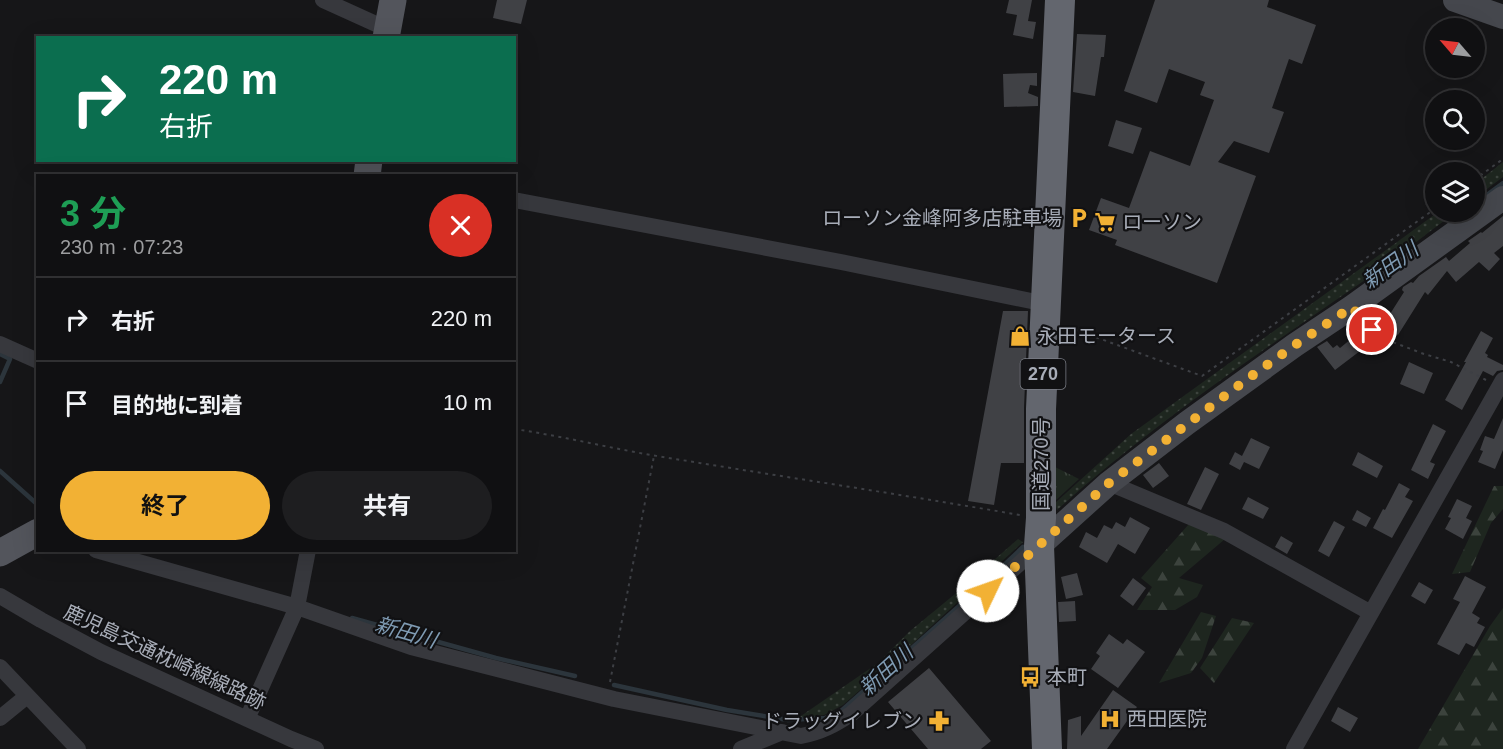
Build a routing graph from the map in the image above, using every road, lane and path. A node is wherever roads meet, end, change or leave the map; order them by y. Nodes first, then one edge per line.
1 (323, 0) edge
2 (393, 0) edge
3 (1060, 0) edge
4 (1455, 0) edge
5 (1503, 17) edge
6 (386, 33) edge
7 (1503, 159) edge
8 (1485, 172) edge
9 (1503, 198) edge
10 (516, 200) edge
11 (1425, 216) edge
12 (1352, 307) junction
13 (1045, 312) junction
14 (0, 344) edge
15 (36, 360) edge
16 (1501, 383) edge
17 (516, 429) edge
18 (654, 456) junction
19 (1109, 483) junction
20 (1040, 532) junction
21 (36, 533) edge
22 (103, 552) edge
23 (308, 552) edge
24 (0, 553) edge
25 (0, 596) edge
26 (297, 607) junction
27 (1371, 613) junction
28 (0, 667) edge
29 (27, 696) junction
30 (607, 697) junction
31 (0, 718) edge
32 (247, 719) junction
33 (782, 732) junction
34 (800, 742) edge
35 (78, 749) edge
36 (316, 749) edge
37 (741, 749) edge
38 (1047, 749) edge
39 (1294, 749) edge

1 - 6 street
2 - 6 main road
3 - 13 highway, 国道270号 / 270
4 - 5 street
7 - 8 path
9 - 12 street
10 - 13 street
11 - 13 path
12 - 16 path
12 - 19 street
13 - 20 highway, 国道270号 / 270
14 - 15 street
16 - 27 street
17 - 18 path
18 - 20 path
18 - 30 path
19 - 20 street
19 - 27 street
20 - 34 street
20 - 38 highway, 国道270号 / 270
21 - 24 main road
22 - 26 street
23 - 26 street
25 - 32 street, 鹿児島交通枕崎線線路跡
26 - 30 street
26 - 32 street
27 - 39 street
28 - 29 street
29 - 31 street
29 - 35 street
30 - 33 street
32 - 36 street, 鹿児島交通枕崎線線路跡
33 - 34 street
33 - 37 street

